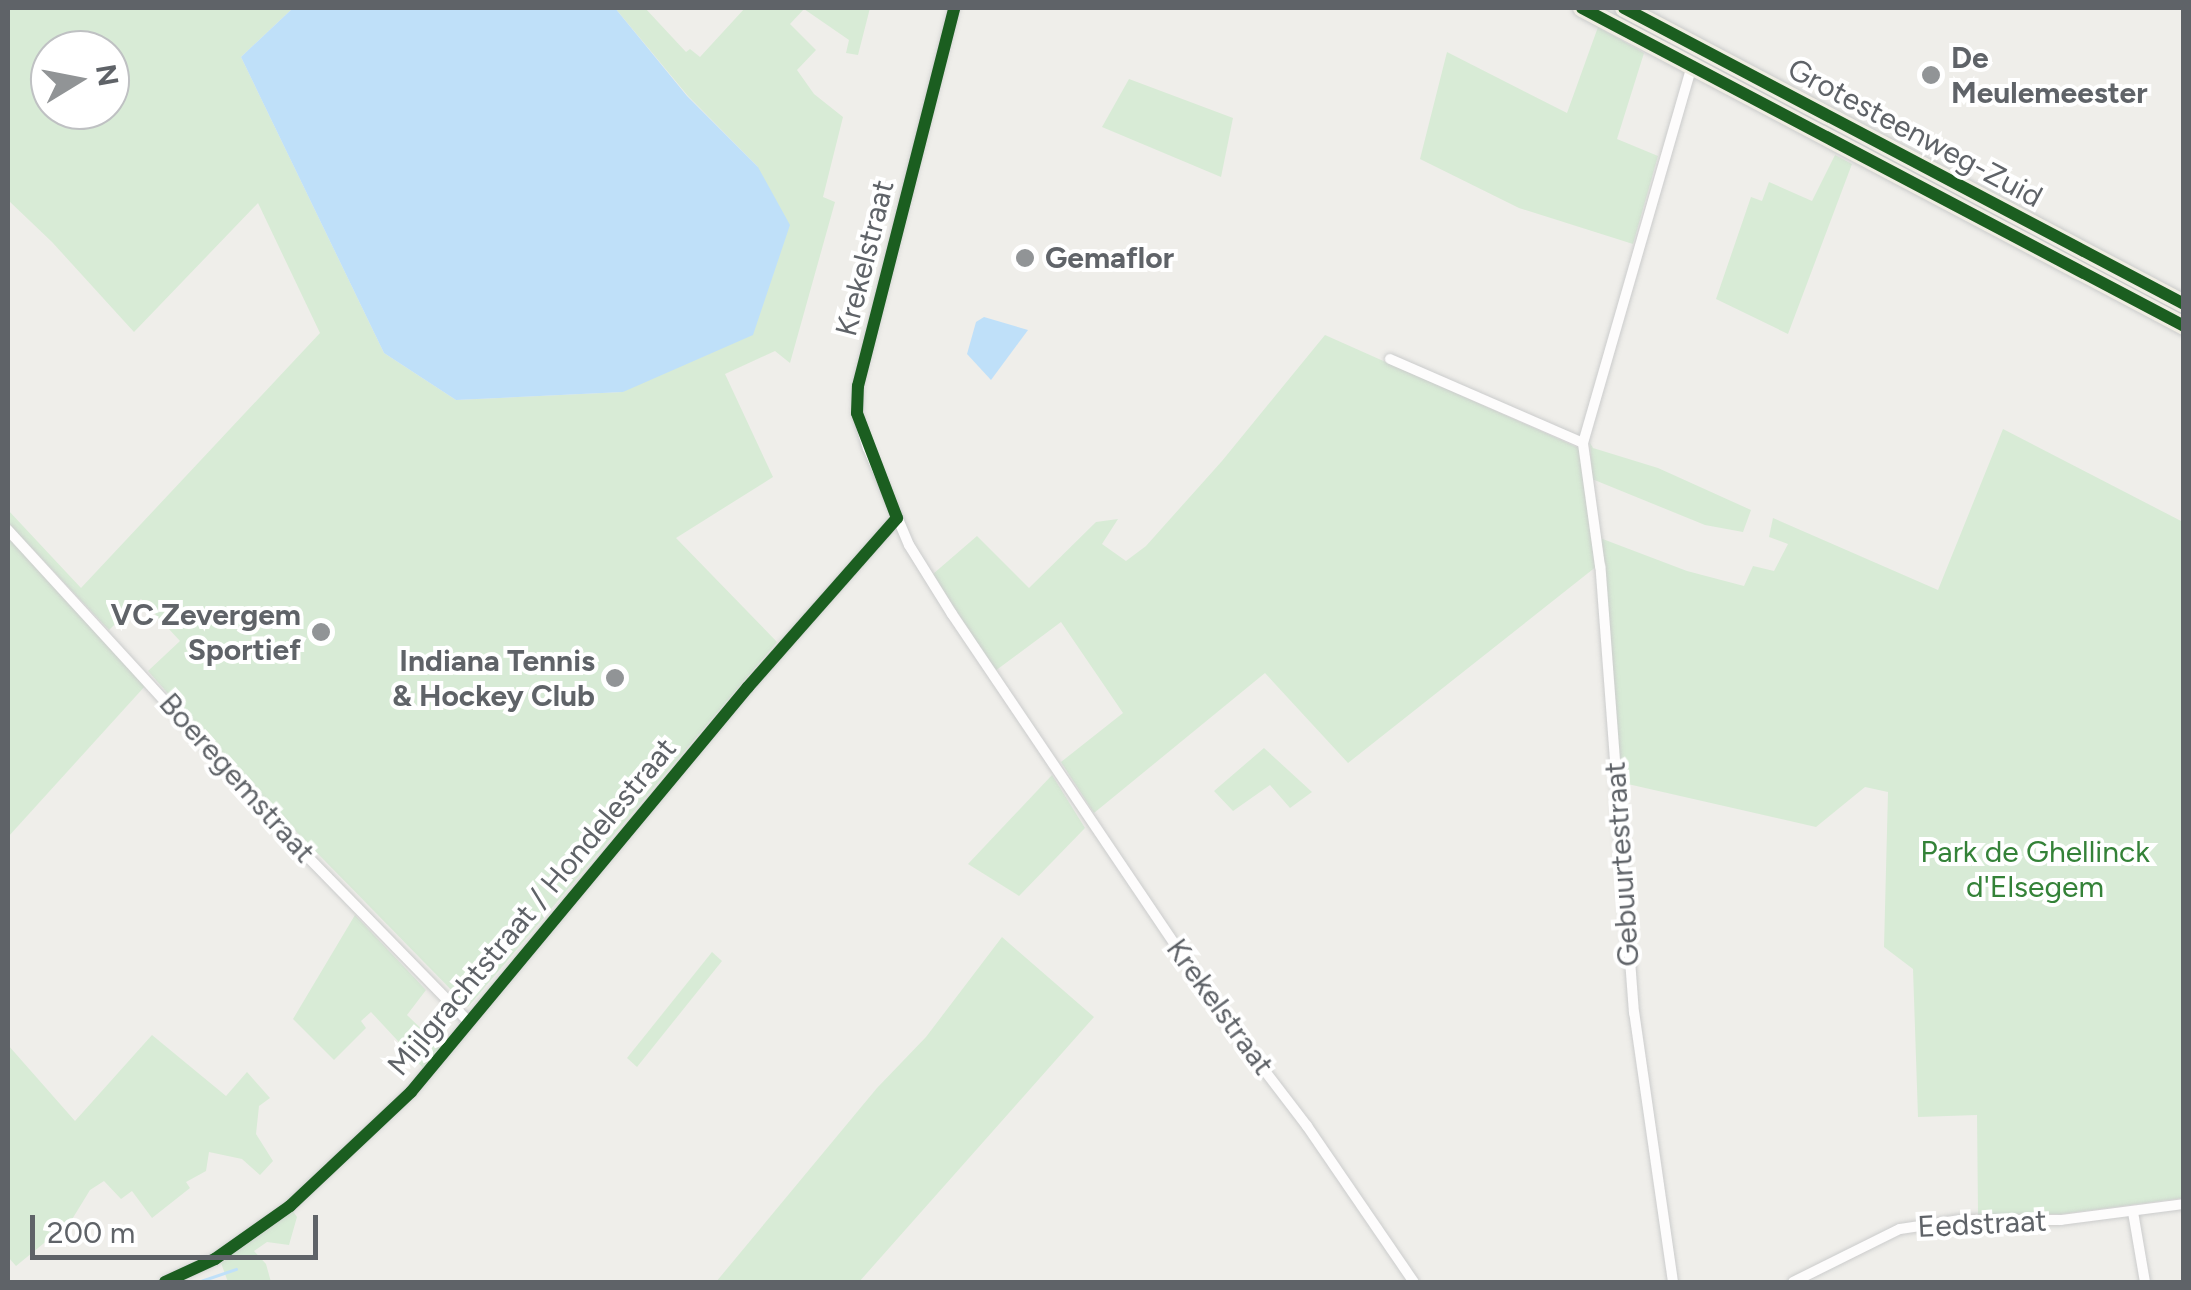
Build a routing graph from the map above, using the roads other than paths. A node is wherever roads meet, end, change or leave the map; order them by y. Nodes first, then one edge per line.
1 (954, 8) edge
2 (1582, 8) edge
3 (1624, 8) edge
4 (1692, 66) junction
5 (2184, 304) edge
6 (2184, 326) edge
7 (1390, 359) dead end
8 (1583, 443) junction
9 (897, 518) junction
10 (8, 530) edge
11 (469, 1022) junction
12 (2184, 1204) edge
13 (2132, 1212) junction
14 (166, 1282) edge
15 (1414, 1282) edge
16 (1673, 1282) edge
17 (1793, 1282) edge
18 (2145, 1282) edge

1 - 9 street, Krekelstraat
2 - 4 highway, Grotesteenweg-Zuid
3 - 5 highway, Grotesteenweg-Zuid
4 - 6 highway, Grotesteenweg-Zuid
4 - 8 street, Gebuurtestraat
7 - 8 street
8 - 16 street, Gebuurtestraat
9 - 11 street, Mijlgrachtstraat / Hondelestraat
9 - 15 street, Krekelstraat
10 - 11 street, Boeregemstraat
11 - 14 street, Mijlgrachtstraat / Hondelestraat
12 - 13 street, Eedstraat
13 - 17 street, Eedstraat
13 - 18 street

